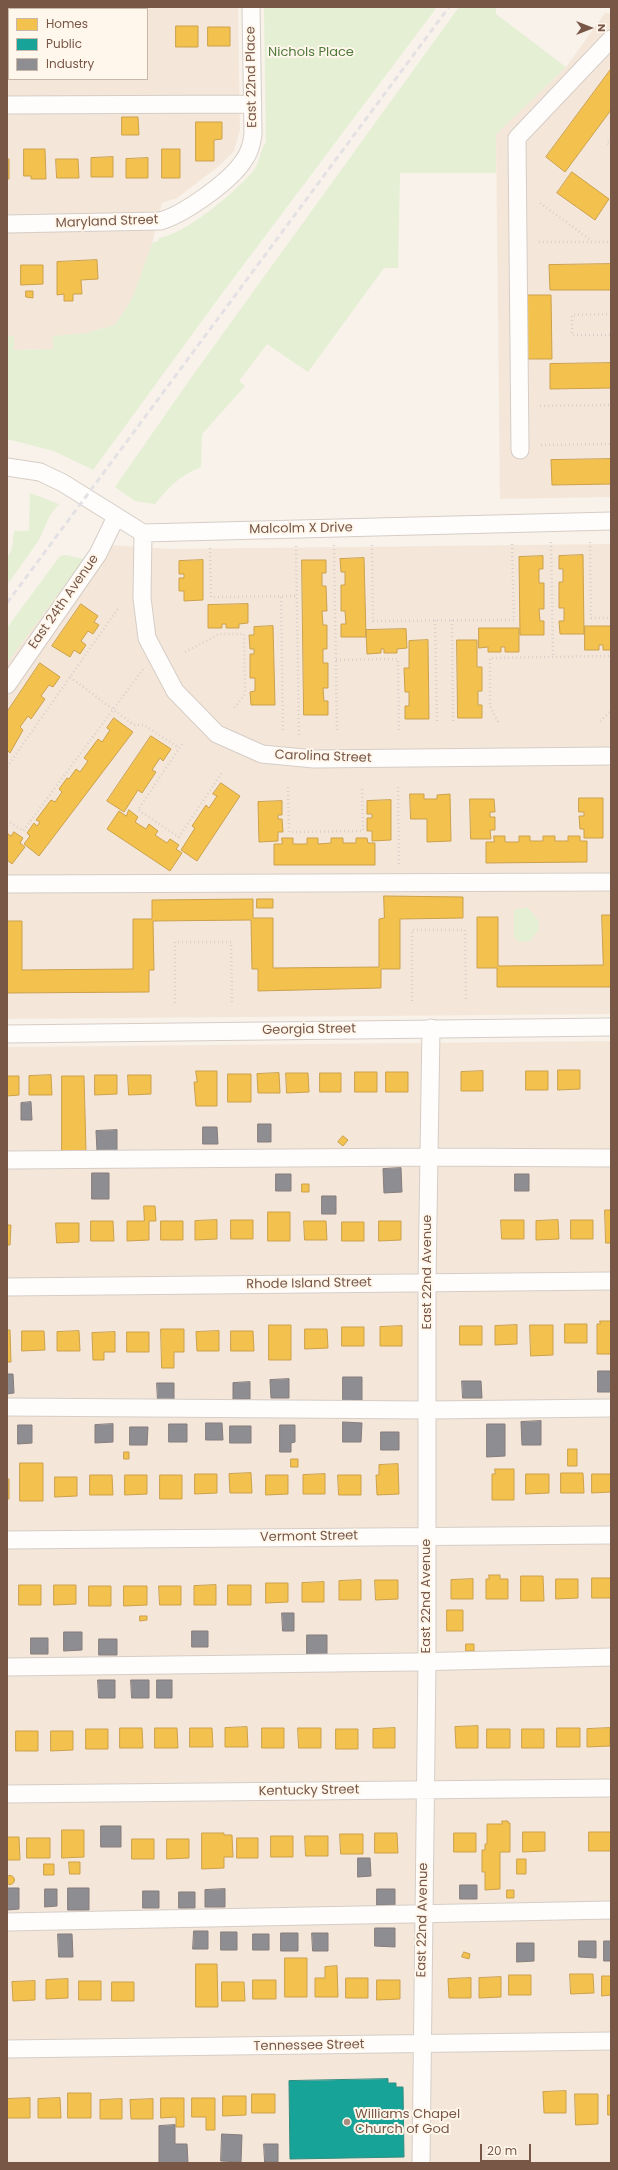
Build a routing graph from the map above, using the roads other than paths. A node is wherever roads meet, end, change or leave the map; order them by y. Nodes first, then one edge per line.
1 (251, 7) edge
2 (611, 39) edge
3 (253, 104) junction
4 (7, 105) edge
5 (250, 148) joint
6 (7, 224) edge
7 (520, 450) dead end
8 (7, 467) edge
9 (116, 517) junction
10 (611, 521) edge
11 (144, 533) junction
12 (7, 685) edge
13 (611, 756) edge
14 (611, 882) edge
15 (7, 884) edge
16 (431, 1028) junction
17 (611, 1028) edge
18 (7, 1034) edge
19 (429, 1157) junction
20 (611, 1158) edge
21 (7, 1160) edge
22 (611, 1281) edge
23 (427, 1282) junction
24 (7, 1287) edge
25 (7, 1407) edge
26 (611, 1408) edge
27 (428, 1410) junction
28 (611, 1535) edge
29 (428, 1536) junction
30 (7, 1540) edge
31 (611, 1657) edge
32 (427, 1662) junction
33 (7, 1667) edge
34 (611, 1788) edge
35 (426, 1790) junction
36 (7, 1794) edge
37 (611, 1910) edge
38 (423, 1915) junction
39 (7, 1922) edge
40 (611, 2041) edge
41 (421, 2044) junction
42 (7, 2049) edge
43 (420, 2163) edge

1 - 3 street, East 22nd Place
2 - 7 street
3 - 4 street
3 - 5 street, East 22nd Place
5 - 6 street, Maryland Street
8 - 9 street
9 - 11 street
9 - 12 street, East 24th Avenue
10 - 11 street, Malcolm X Drive
11 - 13 street, Carolina Street
14 - 15 street
16 - 17 street, Georgia Street
16 - 18 street, Georgia Street
16 - 19 street, East 22nd Avenue
19 - 20 street
19 - 21 street
19 - 23 street, East 22nd Avenue
22 - 23 street, Rhode Island Street
23 - 24 street, Rhode Island Street
23 - 27 street, East 22nd Avenue
25 - 27 street
26 - 27 street
27 - 29 street, East 22nd Avenue
28 - 29 street, Vermont Street
29 - 30 street, Vermont Street
29 - 32 street, East 22nd Avenue
31 - 32 street
32 - 33 street
32 - 35 street, East 22nd Avenue
34 - 35 street, Kentucky Street
35 - 36 street, Kentucky Street
35 - 38 street, East 22nd Avenue
37 - 38 street
38 - 39 street
38 - 41 street, East 22nd Avenue
40 - 41 street, Tennessee Street
41 - 42 street, Tennessee Street
41 - 43 street, East 22nd Avenue

